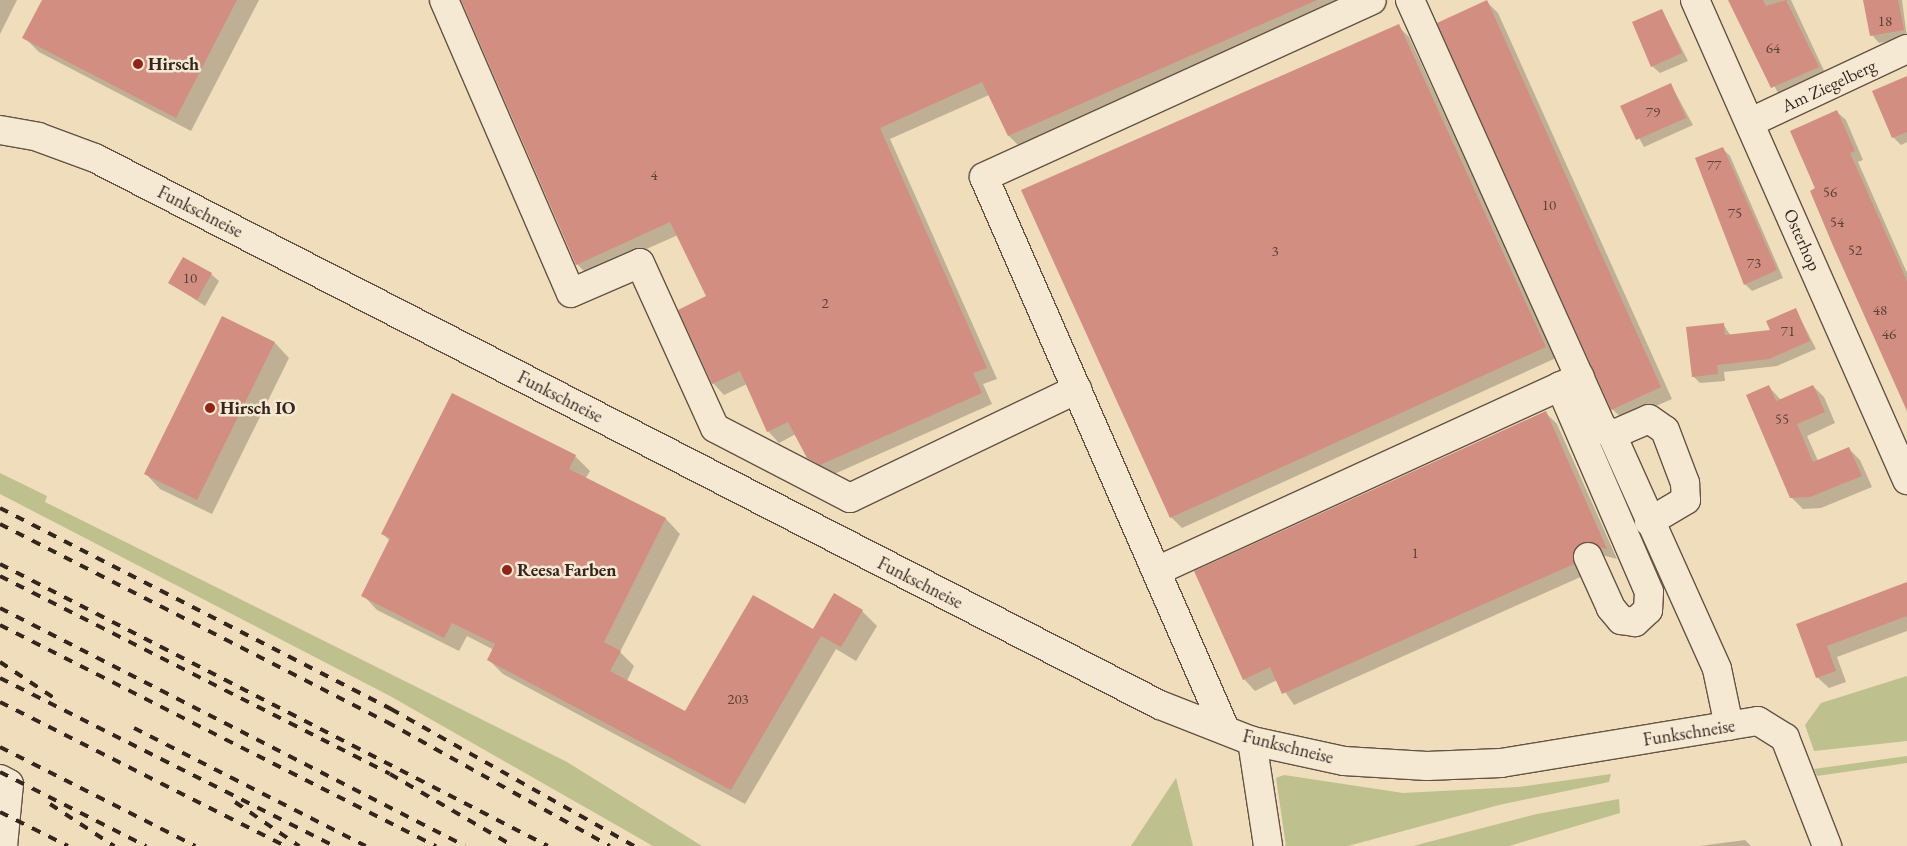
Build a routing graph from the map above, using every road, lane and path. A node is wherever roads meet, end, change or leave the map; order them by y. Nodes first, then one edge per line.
1 (444, 0) edge
2 (1372, 0) edge
3 (1410, 0) edge
4 (1695, 0) edge
5 (1907, 49) edge
6 (1751, 122) junction
7 (0, 130) edge
8 (1570, 381) junction
9 (1077, 389) junction
10 (1612, 435) junction
11 (1907, 480) edge
12 (1649, 522) junction
13 (1588, 557) dead end
14 (1159, 570) junction
15 (1729, 726) junction
16 (1225, 729) junction
17 (1252, 741) junction
18 (0, 779) edge
19 (8, 844) edge
20 (1268, 846) edge
21 (1827, 846) edge

1 - 9 street
2 - 9 street
3 - 8 street
4 - 6 street, Osterhop
5 - 6 street, Am Ziegelberg
6 - 11 street, Osterhop
7 - 16 street, Funkschneise
8 - 10 street
8 - 13 street
8 - 14 street
9 - 14 street
10 - 12 street
10 - 12 street
12 - 15 street
14 - 16 street
15 - 17 street, Funkschneise
15 - 21 street, Funkschneise
16 - 17 street, Funkschneise
17 - 20 street
18 - 19 street

